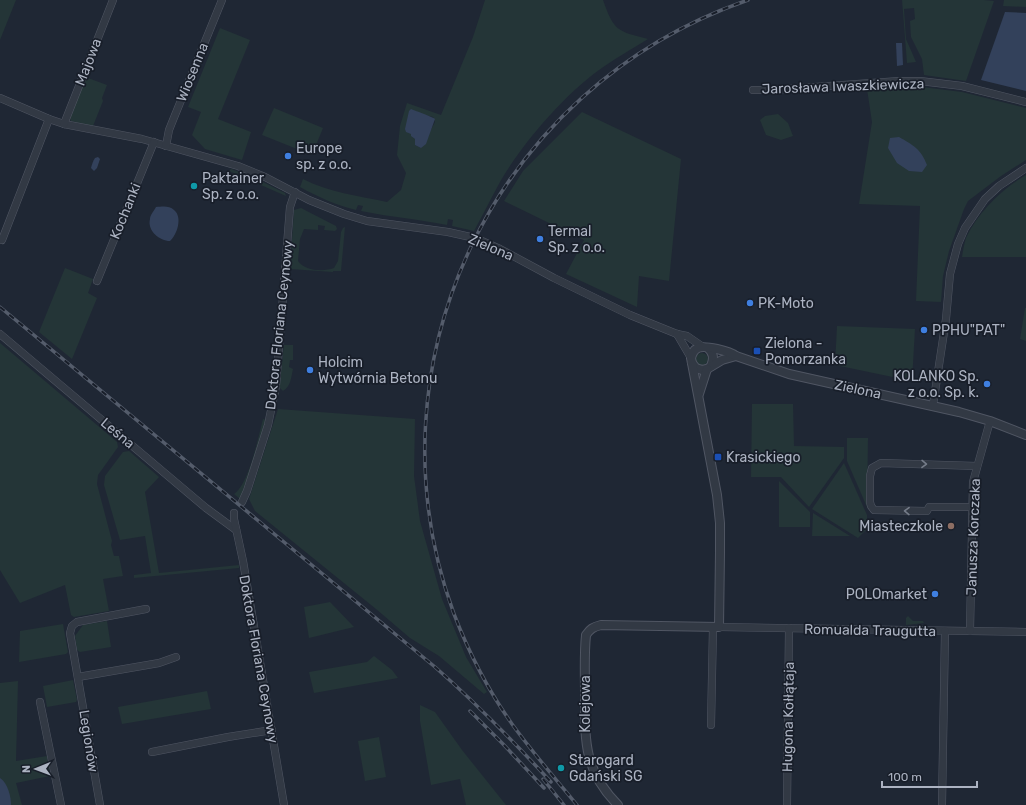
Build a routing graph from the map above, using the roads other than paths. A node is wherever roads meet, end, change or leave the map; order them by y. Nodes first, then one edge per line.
1 (113, 0) edge
2 (222, 0) edge
3 (753, 90) dead end
4 (0, 99) edge
5 (1026, 102) edge
6 (49, 119) junction
7 (64, 124) junction
8 (154, 142) junction
9 (166, 146) junction
10 (1026, 168) edge
11 (295, 192) junction
12 (2, 240) dead end
13 (97, 281) dead end
14 (0, 334) edge
15 (677, 334) junction
16 (705, 348) junction
17 (736, 356) junction
18 (691, 361) junction
19 (709, 367) junction
20 (699, 394) junction
21 (933, 405) junction
22 (990, 421) junction
23 (1026, 435) edge
24 (977, 466) junction
25 (242, 502) dead end
26 (972, 507) junction
27 (234, 513) dead end
28 (236, 530) junction
29 (146, 609) dead end
30 (601, 625) joint
31 (716, 627) junction
32 (789, 628) junction
33 (945, 631) junction
34 (970, 631) junction
35 (1026, 632) edge
36 (176, 657) dead end
37 (78, 677) junction
38 (40, 702) dead end
39 (711, 725) dead end
40 (272, 730) junction
41 (152, 752) dead end
42 (61, 805) edge
43 (100, 805) edge
44 (284, 805) edge
45 (618, 805) edge
46 (787, 805) edge
47 (942, 805) edge

1 - 7 street, Majowa
2 - 9 street, Wiosenna
3 - 5 street, Jarosława Iwaszkiewicza
4 - 6 street
6 - 7 street
6 - 12 street
7 - 8 street
8 - 9 street
8 - 13 street, Kochanki
9 - 11 street
10 - 21 street
11 - 15 street, Zielona
11 - 25 street, Doktora Floriana Ceynowy
14 - 28 street, Leśna
15 - 16 street, Zielona
15 - 18 street
16 - 17 street, Zielona
16 - 18 street
16 - 19 street
17 - 19 street
17 - 21 street, Zielona
18 - 19 street
18 - 20 street
19 - 20 street
20 - 31 street
21 - 22 street, Zielona
22 - 23 street, Zielona
22 - 24 street, Janusza Korczaka
24 - 26 street, Janusza Korczaka
26 -> 24 street
26 - 34 street, Janusza Korczaka
27 - 28 street, Doktora Floriana Ceynowy
28 - 40 street, Doktora Floriana Ceynowy
29 - 37 street, Legionów
30 - 31 street, Romualda Traugutta
30 - 45 street, Kolejowa
31 - 32 street, Romualda Traugutta
31 - 39 street
32 - 33 street, Romualda Traugutta
32 - 46 street, Hugona Kołłątaja
33 - 34 street, Romualda Traugutta
33 - 47 street
34 - 35 street, Romualda Traugutta
36 - 37 street
37 - 43 street, Legionów
38 - 42 street
40 - 41 street
40 - 44 street, Doktora Floriana Ceynowy

